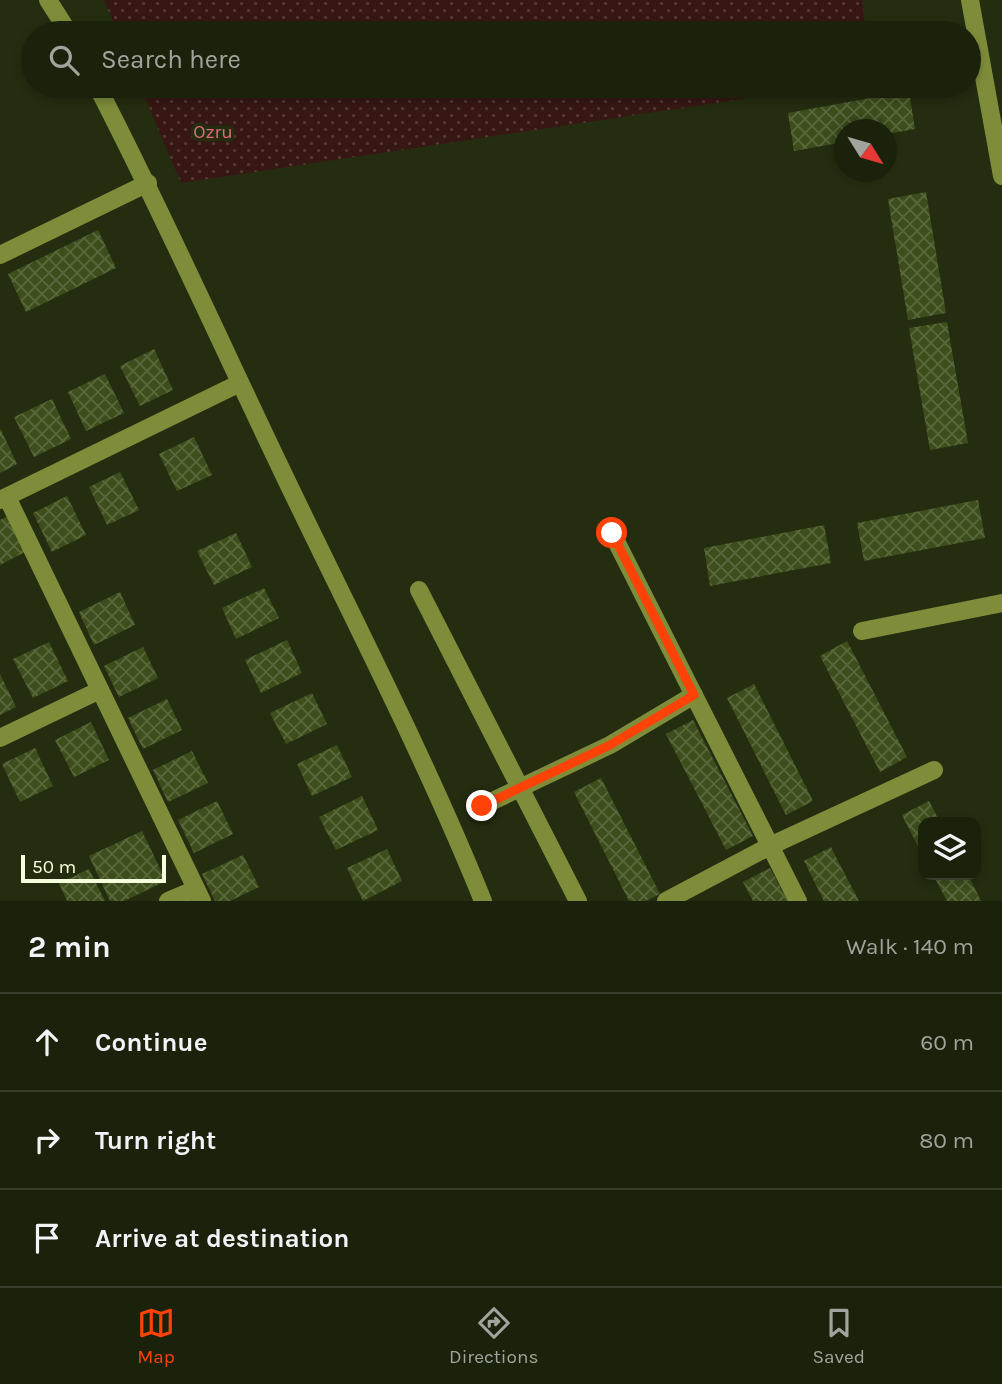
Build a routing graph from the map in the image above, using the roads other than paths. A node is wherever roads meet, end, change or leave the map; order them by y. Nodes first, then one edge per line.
1 (48, 0) edge
2 (970, 0) edge
3 (61, 21) edge
4 (974, 21) edge
5 (981, 60) edge
6 (103, 98) edge
7 (1002, 176) edge
8 (148, 183) junction
9 (0, 255) edge
10 (240, 383) junction
11 (3, 499) edge
12 (612, 533) dead end
13 (419, 590) dead end
14 (1002, 603) edge
15 (862, 631) dead end
16 (100, 691) junction
17 (694, 695) junction
18 (0, 738) edge
19 (934, 770) dead end
20 (519, 789) junction
21 (482, 806) dead end
22 (770, 846) junction
23 (199, 895) edge
24 (168, 901) edge
25 (483, 901) edge
26 (578, 901) edge
27 (666, 901) edge
28 (798, 901) edge

1 - 3 street
2 - 4 street
5 - 7 street
6 - 8 street
8 - 9 street
8 - 10 street
10 - 11 street
10 - 25 street
11 - 16 street
12 - 17 street
13 - 20 street
14 - 15 street
16 - 18 street
16 - 23 street
17 - 20 street
17 - 22 street
19 - 22 street
20 - 21 street
20 - 26 street
22 - 27 street
22 - 28 street
23 - 24 street

